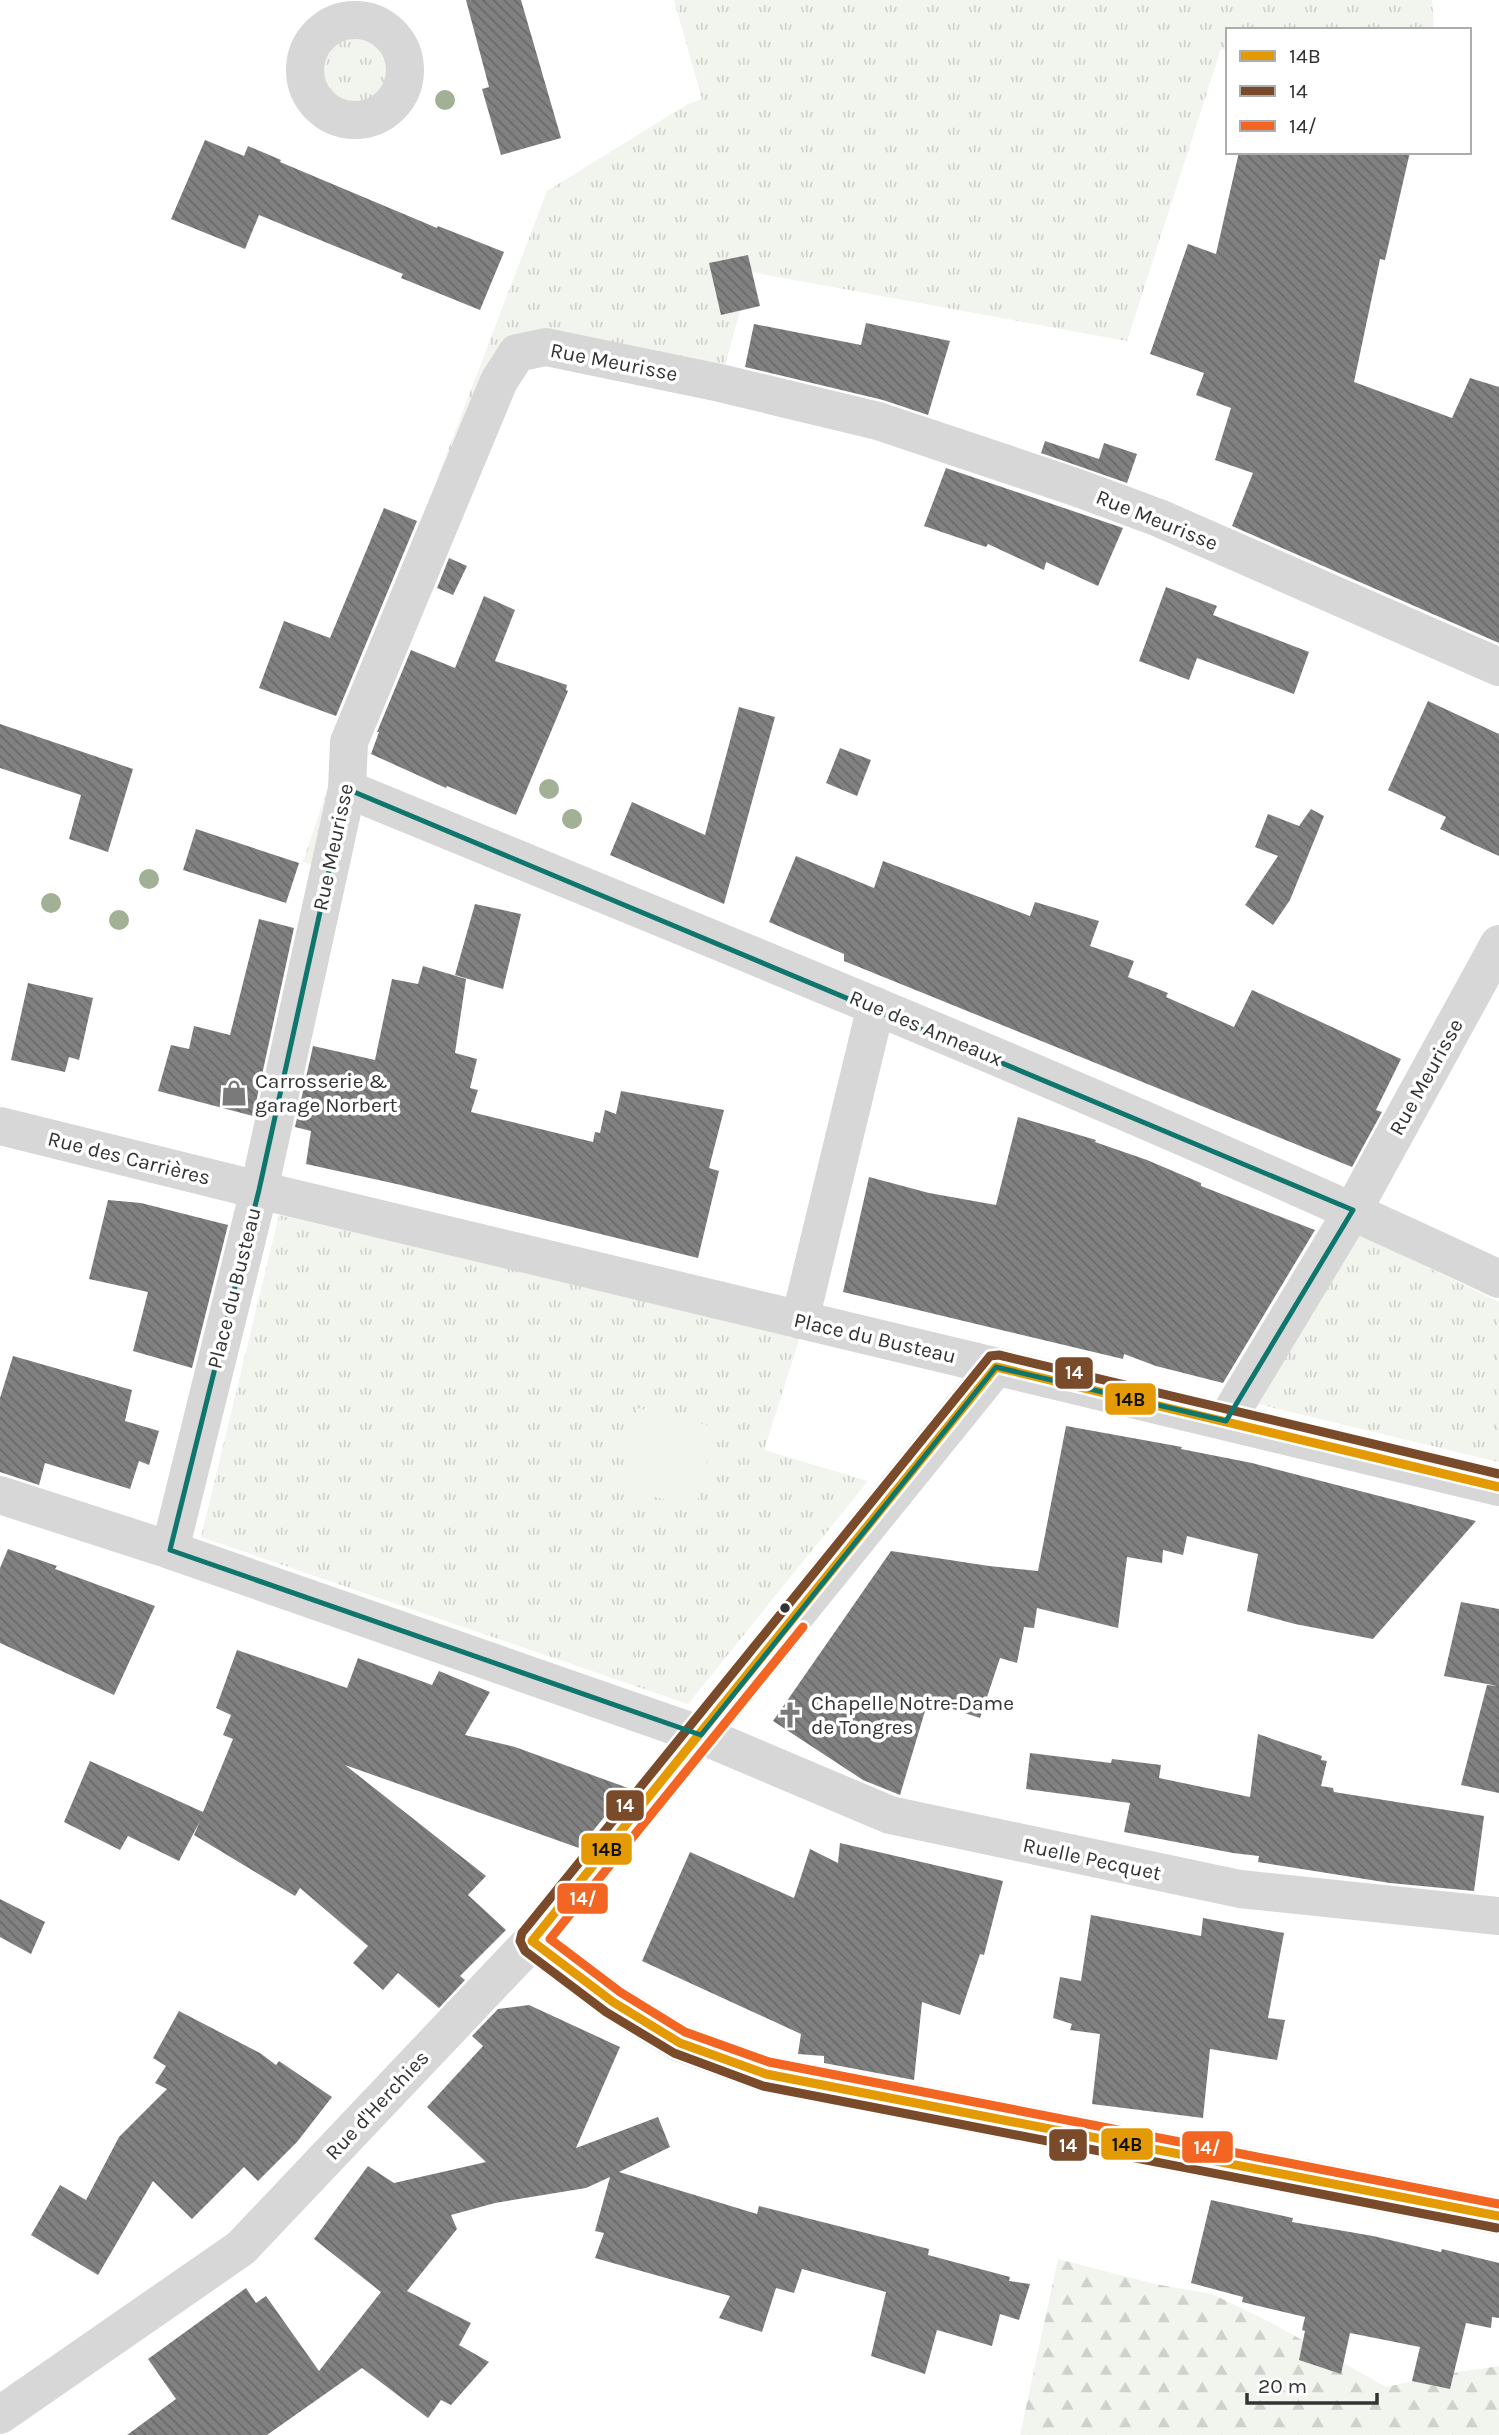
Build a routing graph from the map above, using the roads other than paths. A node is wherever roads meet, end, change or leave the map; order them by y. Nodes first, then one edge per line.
1 (1499, 667) edge
2 (347, 789) junction
3 (1499, 944) edge
4 (876, 1006) junction
5 (0, 1126) edge
6 (258, 1190) junction
7 (1353, 1210) junction
8 (1499, 1279) edge
9 (800, 1320) junction
10 (996, 1367) junction
11 (1226, 1421) junction
12 (1499, 1487) edge
13 (0, 1495) edge
14 (170, 1550) junction
15 (701, 1735) junction
16 (1499, 1916) edge
17 (532, 1941) junction
18 (1499, 2216) edge
19 (0, 2415) edge

1 - 2 street, Rue Meurisse
2 - 4 street, Rue des Anneaux
2 - 6 street, Rue Meurisse
3 - 7 street, Rue Meurisse
4 - 7 street, Rue des Anneaux
4 - 9 street
5 - 6 street, Rue des Carrières
6 - 9 street, Place du Busteau
6 - 14 street, Place du Busteau
7 - 8 street, Rue des Anneaux
7 - 11 street, Rue Meurisse
9 - 10 street, Place du Busteau
10 - 11 street, Place du Busteau
10 - 15 street
11 - 12 street, Place du Busteau
13 - 14 street
14 - 15 street
15 - 16 street, Ruelle Pecquet
15 - 17 street, Rue d'Herchies
17 - 18 street
17 - 19 street, Rue d'Herchies

